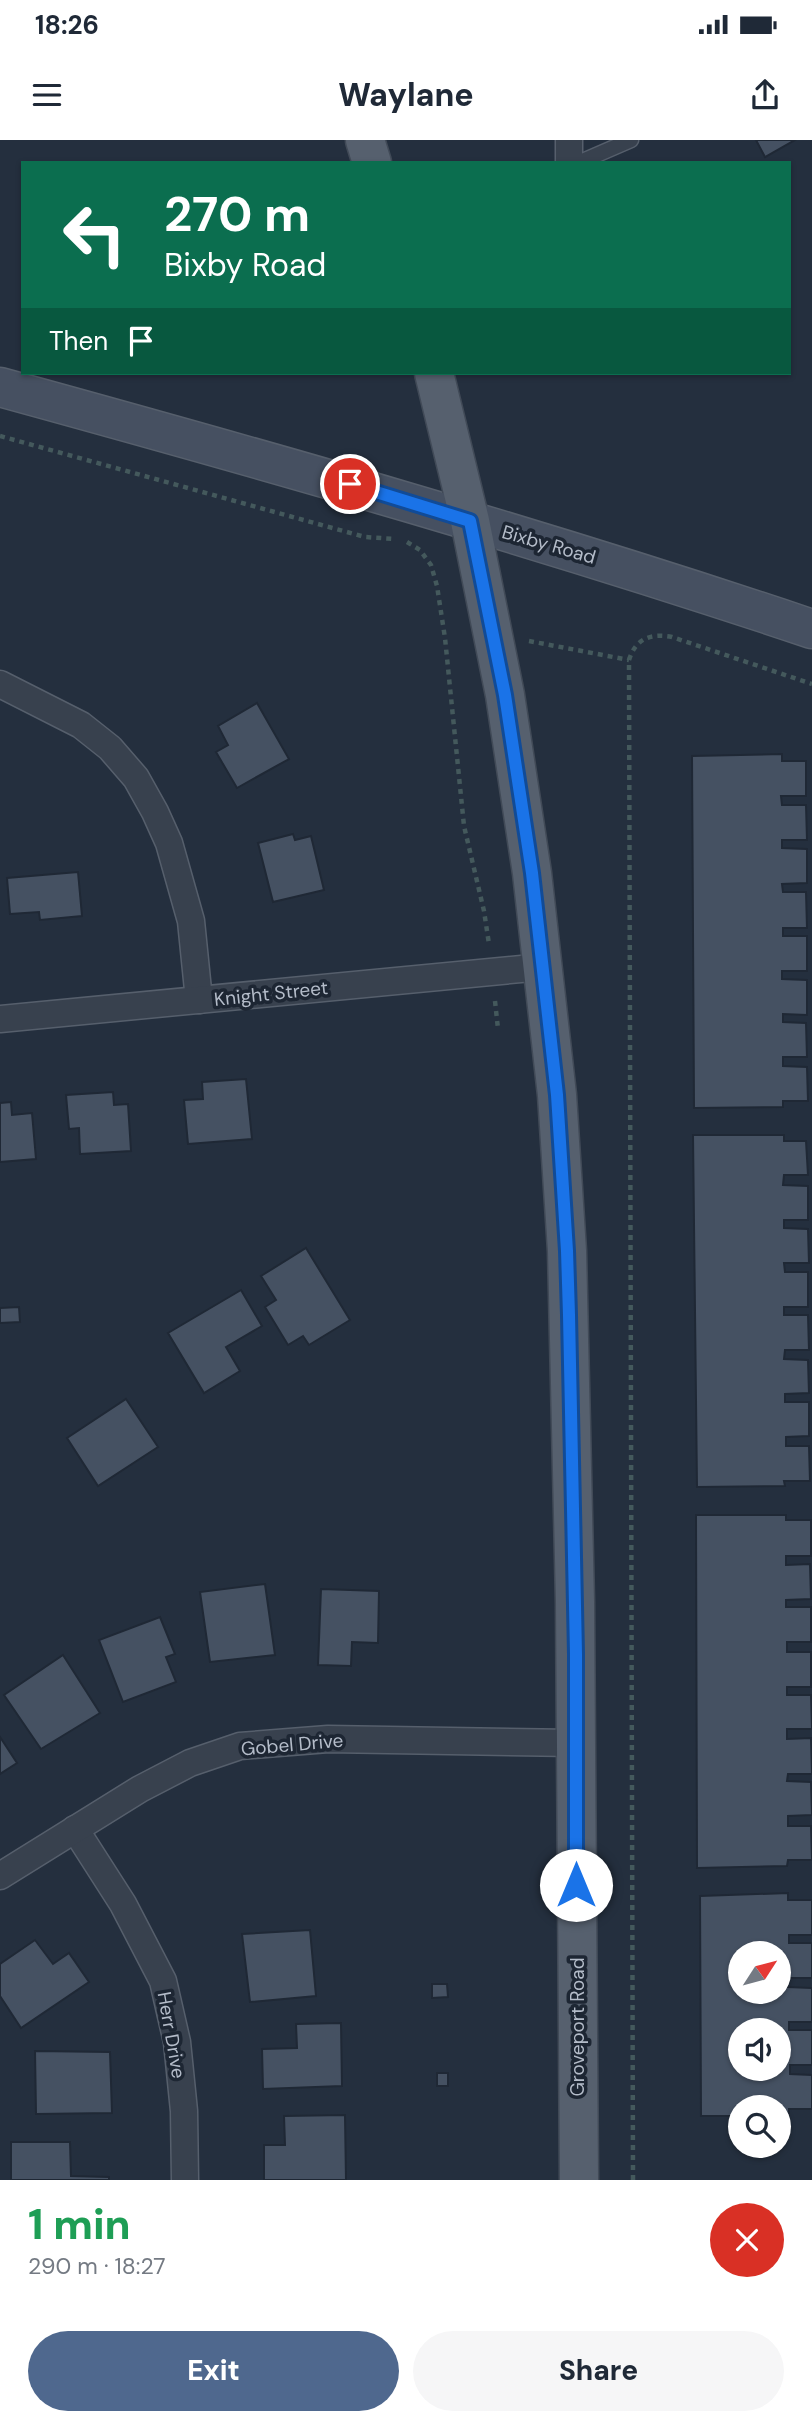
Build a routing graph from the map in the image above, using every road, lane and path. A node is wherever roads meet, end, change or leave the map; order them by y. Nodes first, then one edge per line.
1 (365, 140) edge
2 (569, 140) edge
3 (631, 140) edge
4 (371, 161) edge
5 (569, 161) edge
6 (583, 161) edge
7 (434, 375) edge
8 (0, 387) edge
9 (0, 436) edge
10 (470, 521) junction
11 (812, 629) edge
12 (445, 638) junction
13 (493, 638) junction
14 (629, 660) junction
15 (0, 684) edge
16 (812, 684) edge
17 (542, 967) junction
18 (493, 972) junction
19 (199, 1000) junction
20 (0, 1019) edge
21 (498, 1029) dead end
22 (575, 1743) junction
23 (75, 1829) junction
24 (0, 1876) edge
25 (185, 2180) edge
26 (579, 2180) edge
27 (633, 2180) edge

1 - 4 main road
2 - 5 street
3 - 6 lane
7 - 10 main road, Groveport Road
8 - 10 street, Bixby Road
9 - 12 path
10 - 11 street, Bixby Road
10 - 13 main road, Groveport Road
12 - 13 path
12 - 18 path
13 - 14 path
13 - 17 main road, Groveport Road
14 - 16 path
14 - 27 path
15 - 19 street
17 - 18 street, Knight Street
17 - 22 main road, Groveport Road
18 - 19 street, Knight Street
18 - 21 path
19 - 20 street, Knight Street
22 - 23 street, Gobel Drive
22 - 26 main road, Groveport Road
23 - 24 street, Gobel Drive
23 - 25 street, Herr Drive

